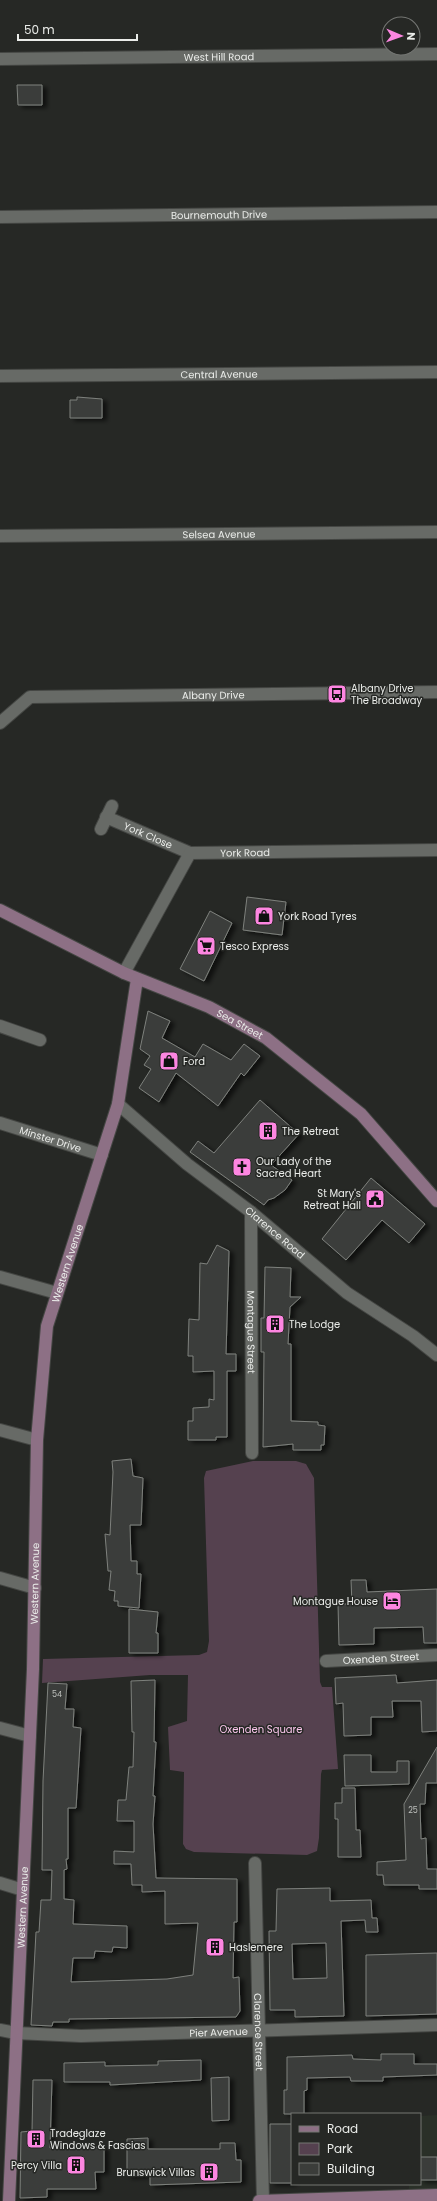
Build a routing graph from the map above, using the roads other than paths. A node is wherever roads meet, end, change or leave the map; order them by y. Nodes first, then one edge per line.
1 (437, 54) edge
2 (0, 60) edge
3 (437, 212) edge
4 (0, 217) edge
5 (437, 372) edge
6 (0, 376) edge
7 (437, 532) edge
8 (0, 536) edge
9 (437, 692) edge
10 (0, 723) edge
11 (112, 806) dead end
12 (106, 817) junction
13 (101, 829) dead end
14 (437, 850) edge
15 (190, 853) junction
16 (0, 910) edge
17 (124, 973) junction
18 (137, 979) junction
19 (0, 1026) edge
20 (40, 1040) dead end
21 (118, 1104) junction
22 (0, 1123) edge
23 (102, 1155) junction
24 (437, 1201) edge
25 (251, 1212) junction
26 (0, 1277) edge
27 (57, 1293) junction
28 (437, 1355) edge
29 (0, 1430) edge
30 (37, 1440) junction
31 (252, 1453) dead end
32 (0, 1578) edge
33 (35, 1588) junction
34 (437, 1655) edge
35 (326, 1660) dead end
36 (0, 1728) edge
37 (30, 1736) junction
38 (255, 1863) dead end
39 (0, 1883) edge
40 (23, 1890) junction
41 (437, 2026) edge
42 (0, 2030) edge
43 (259, 2031) junction
44 (16, 2034) junction
45 (437, 2195) edge
46 (326, 2200) edge
47 (9, 2201) edge
48 (259, 2201) edge
49 (263, 2201) edge

1 - 2 street, West Hill Road
3 - 4 street, Bournemouth Drive
5 - 6 street, Central Avenue
7 - 8 street, Selsea Avenue
9 - 10 street, Albany Drive
11 - 12 street
12 - 13 street
12 - 15 street, York Close
14 - 15 street, York Road
15 - 17 street
16 - 17 street, Sea Street
17 - 18 street, Sea Street
18 - 21 street, Western Avenue
18 - 24 street, Sea Street
19 - 20 street
21 - 23 street, Western Avenue
21 - 25 street, Clarence Road
22 - 23 street, Minster Drive
23 - 27 street, Western Avenue
25 - 28 street, Clarence Road
25 - 31 street, Montague Street
26 - 27 street
27 - 30 street, Western Avenue
29 - 30 street
30 - 33 street, Western Avenue
32 - 33 street
33 - 37 street, Western Avenue
34 - 35 street, Oxenden Street
36 - 37 street
37 - 40 street, Western Avenue
38 - 43 street, Clarence Street
39 - 40 street
40 - 44 street, Western Avenue
41 - 43 street, Pier Avenue
42 - 44 street, Pier Avenue
43 - 44 street, Pier Avenue
43 - 49 street, Clarence Street
44 - 47 street, Western Avenue
45 - 46 street
46 - 49 street
48 - 49 street

